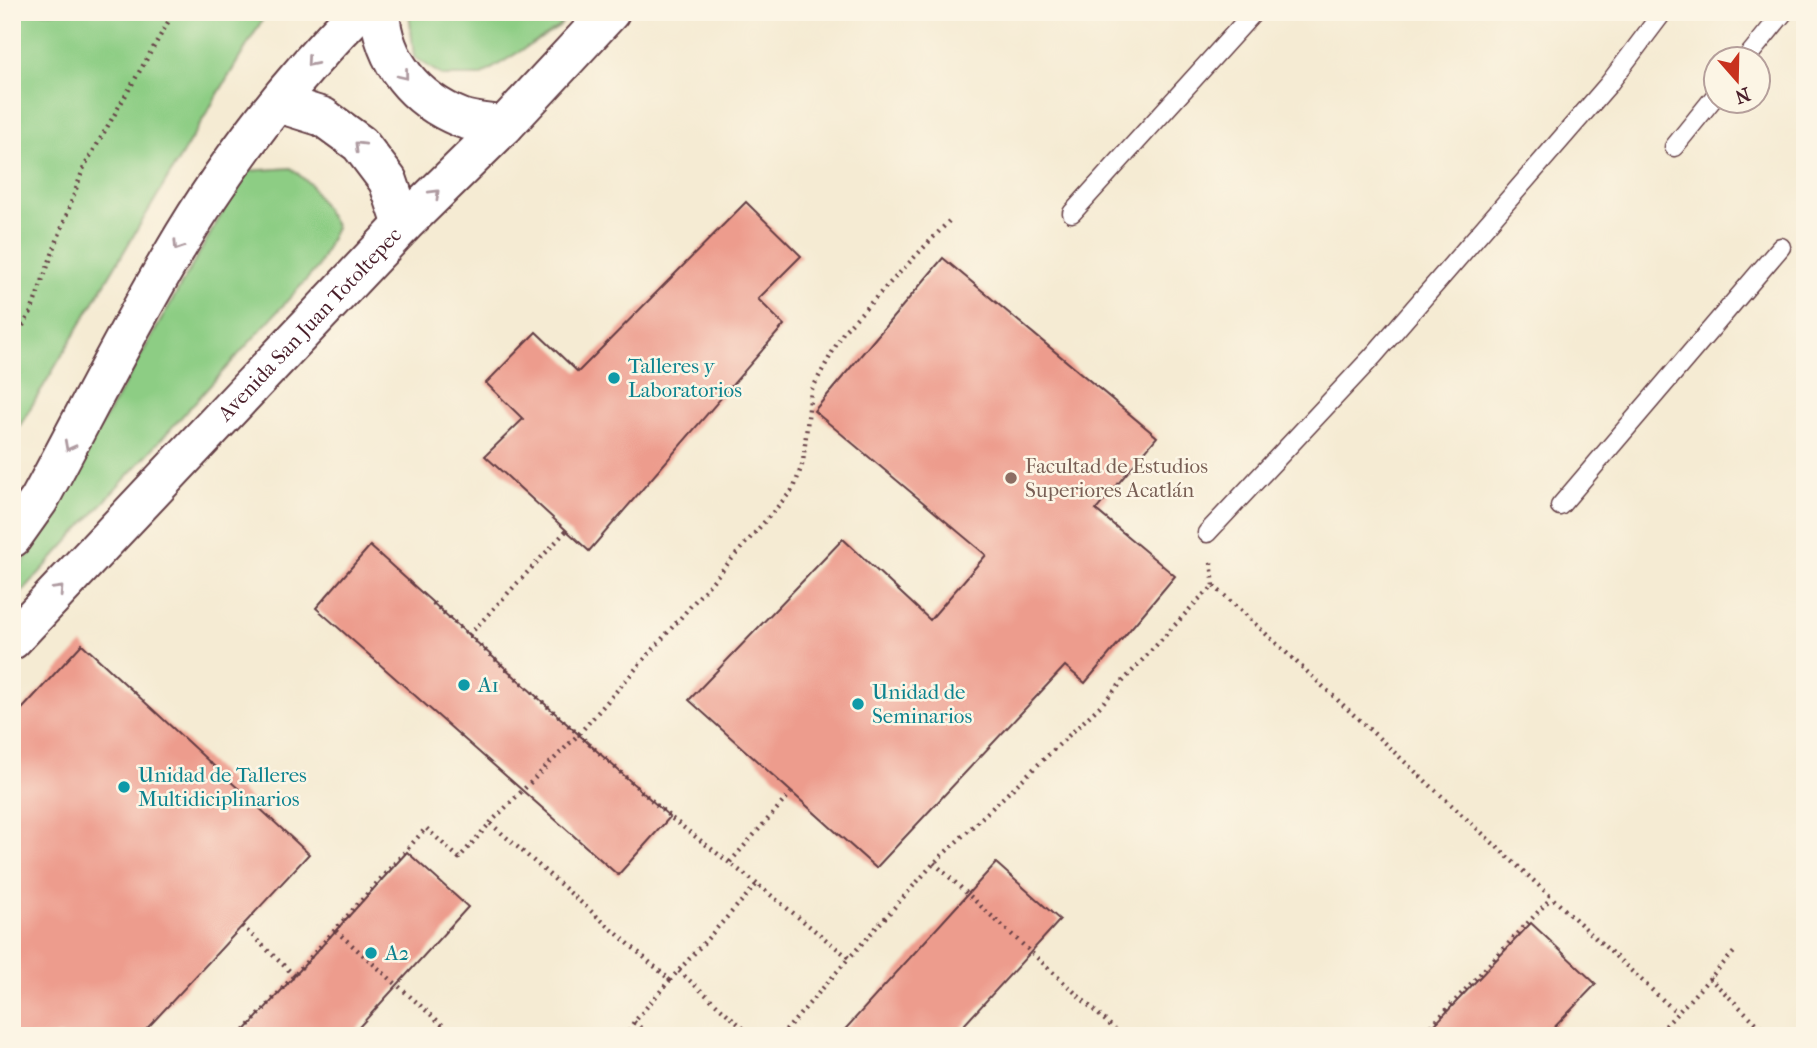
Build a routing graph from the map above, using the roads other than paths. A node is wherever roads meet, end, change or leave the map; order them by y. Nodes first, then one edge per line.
1 (358, 12) edge
2 (380, 12) edge
3 (610, 12) edge
4 (1254, 12) edge
5 (1664, 12) edge
6 (1784, 12) edge
7 (1756, 46) edge
8 (278, 103) junction
9 (1702, 112) edge
10 (504, 125) junction
11 (1674, 147) dead end
12 (1072, 213) dead end
13 (403, 225) junction
14 (1781, 247) dead end
15 (1560, 506) dead end
16 (1207, 533) road end
17 (12, 538) edge
18 (12, 640) edge

1 -> 8 main road
2 -> 10 main road
3 - 10 main road, Avenida San Juan Totoltepec
4 - 12 lane
5 - 16 lane
6 - 7 lane
13 -> 8 main road
8 -> 17 main road
9 - 11 lane
13 -> 10 main road, Avenida San Juan Totoltepec
18 -> 13 main road, Avenida San Juan Totoltepec
14 - 15 lane

